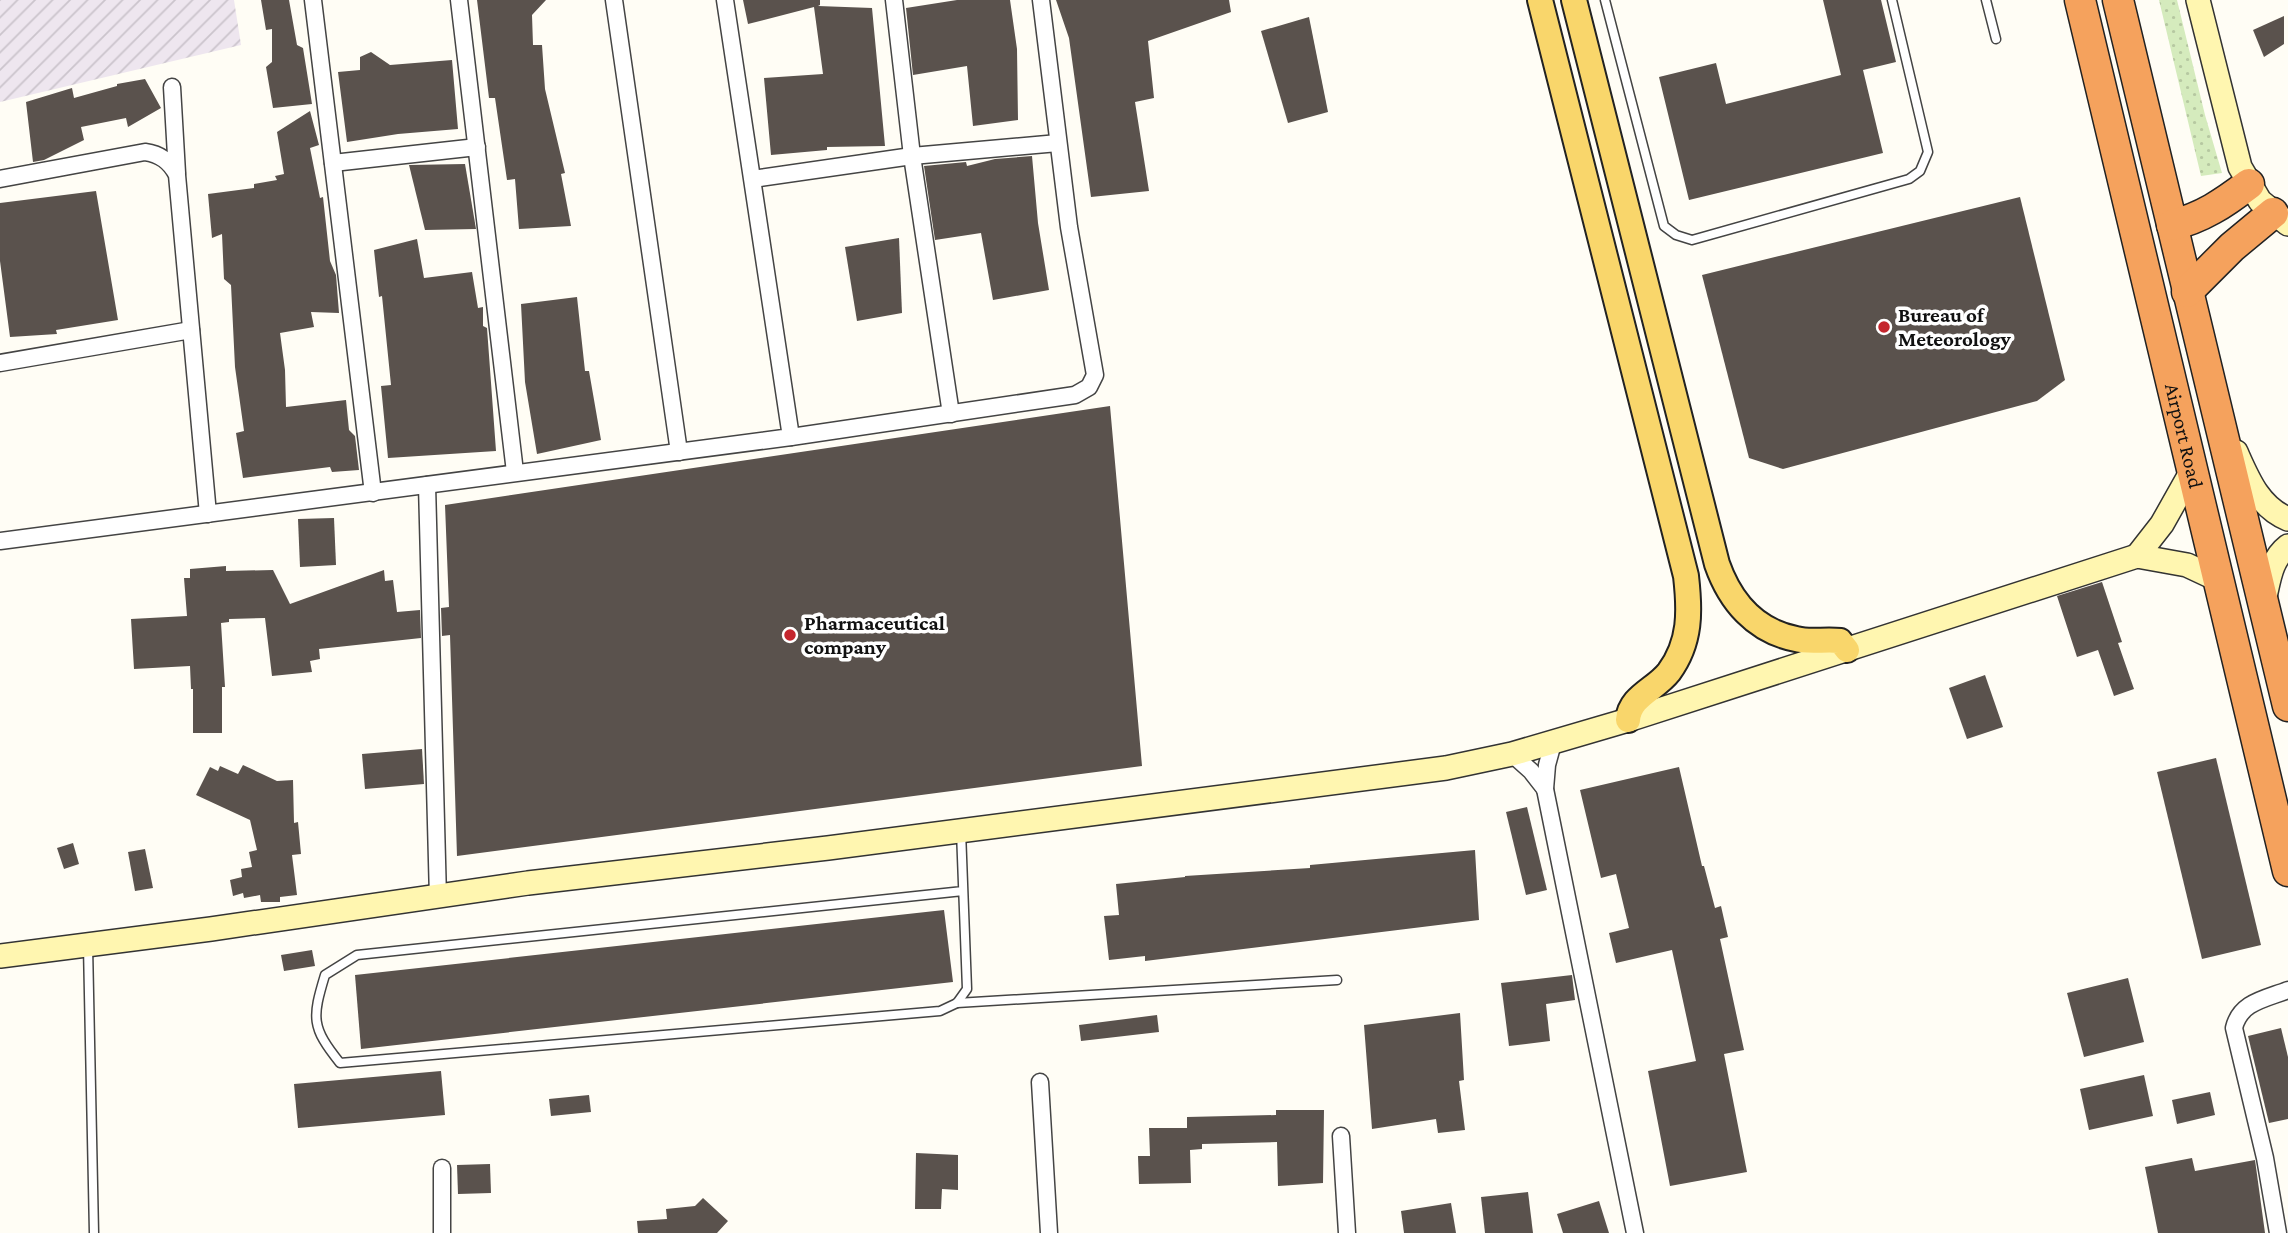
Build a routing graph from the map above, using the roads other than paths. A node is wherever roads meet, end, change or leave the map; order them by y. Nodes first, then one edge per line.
1 (313, 0) edge
2 (459, 0) edge
3 (614, 0) edge
4 (725, 0) edge
5 (894, 0) edge
6 (1041, 0) edge
7 (1540, 0) edge
8 (1574, 0) edge
9 (1605, 0) edge
10 (1892, 0) edge
11 (1986, 0) edge
12 (2080, 0) edge
13 (2118, 0) edge
14 (2198, 0) edge
15 (1996, 39) dead end
16 (172, 87) dead end
17 (1058, 143) junction
18 (477, 146) junction
19 (912, 156) junction
20 (333, 163) junction
21 (177, 175) junction
22 (0, 179) edge
23 (753, 179) junction
24 (2249, 184) junction
25 (2280, 218) edge
26 (2172, 225) junction
27 (2187, 292) junction
28 (191, 330) junction
29 (0, 363) edge
30 (2217, 409) junction
31 (951, 414) junction
32 (791, 437) junction
33 (679, 452) junction
34 (2193, 469) junction
35 (515, 472) junction
36 (427, 485) junction
37 (373, 493) junction
38 (208, 514) junction
39 (2288, 519) edge
40 (0, 541) edge
41 (2288, 546) edge
42 (2137, 556) junction
43 (2219, 580) junction
44 (2264, 605) junction
45 (1847, 650) junction
46 (2288, 706) edge
47 (1628, 720) junction
48 (1553, 743) junction
49 (1512, 754) junction
50 (1545, 789) junction
51 (961, 831) junction
52 (2288, 871) edge
53 (963, 891) junction
54 (438, 898) junction
55 (88, 946) junction
56 (0, 956) edge
57 (1338, 980) dead end
58 (2288, 990) edge
59 (957, 1003) junction
60 (1040, 1082) dead end
61 (1341, 1136) dead end
62 (442, 1168) dead end
63 (94, 1233) edge
64 (442, 1233) edge
65 (1049, 1233) edge
66 (1347, 1233) edge
67 (1636, 1233) edge
68 (2278, 1233) edge

1 - 20 street
2 - 18 street
3 - 33 street
4 - 23 street
5 - 19 street
6 - 17 street
7 - 47 main road
8 - 45 main road
9 - 10 lane
11 - 15 lane
12 - 34 highway, Airport Road
13 - 26 highway, Airport Road
14 - 24 street
16 - 21 street
17 - 19 street
17 - 31 street
18 - 20 street
18 - 35 street
19 - 23 street
19 - 31 street
20 - 37 street
21 - 22 street
21 - 28 street
23 - 32 street
24 - 25 street
24 - 26 highway
25 - 27 highway
26 - 27 highway, Airport Road
27 - 30 highway, Airport Road
28 - 29 street
28 - 38 street
30 - 39 street
30 - 44 highway, Airport Road
31 - 32 street
32 - 33 street
33 - 35 street
34 - 42 street
34 - 43 highway, Airport Road
35 - 36 street
36 - 37 street
36 - 54 street
37 - 38 street
38 - 40 street
41 - 44 street
42 - 43 street
42 - 45 street
43 - 52 highway, Airport Road
44 - 46 highway, Airport Road
45 - 47 street
47 - 48 street
48 - 49 street
48 - 50 street
49 - 50 street
49 - 51 street
50 - 67 street
51 - 53 lane
51 - 54 street
53 - 59 lane
53 - 59 lane
54 - 55 street
55 - 56 street
55 - 63 lane
57 - 59 lane
58 - 68 street
60 - 65 street
61 - 66 street
62 - 64 street

